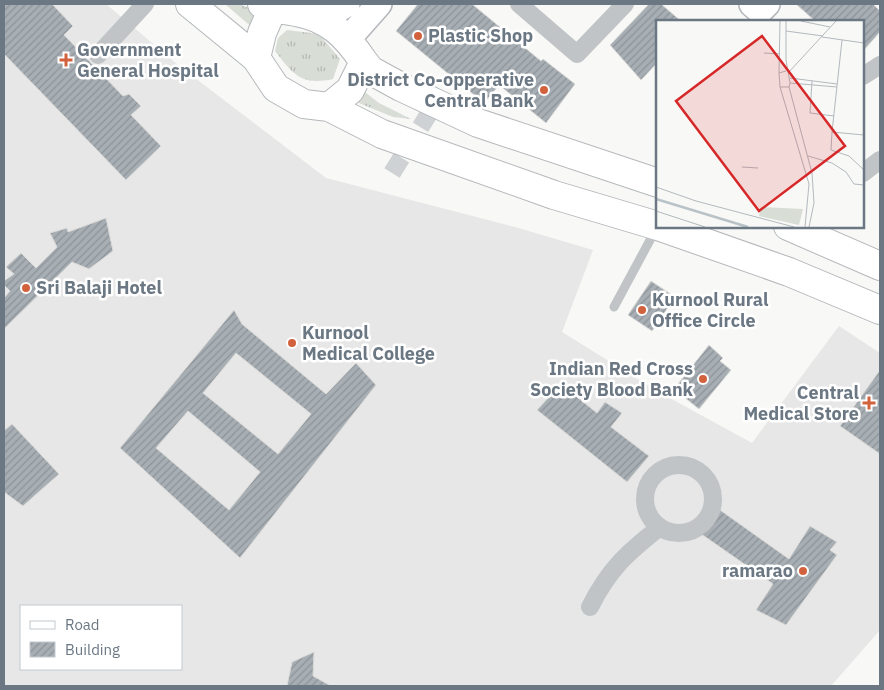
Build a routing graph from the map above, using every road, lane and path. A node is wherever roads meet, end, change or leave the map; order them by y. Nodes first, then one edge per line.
1 (145, 4) edge
2 (190, 4) edge
3 (347, 4) edge
4 (379, 4) edge
5 (519, 4) edge
6 (625, 4) edge
7 (278, 7) edge
8 (322, 20) junction
9 (348, 39) junction
10 (98, 55) dead end
11 (256, 58) junction
12 (364, 62) junction
13 (880, 65) edge
14 (864, 75) edge
15 (328, 107) junction
16 (880, 160) edge
17 (864, 172) edge
18 (656, 182) edge
19 (656, 225) edge
20 (657, 228) edge
21 (664, 228) edge
22 (794, 228) edge
23 (880, 266) edge
24 (614, 307) dead end
25 (880, 310) edge
26 (660, 527) dead end
27 (590, 608) dead end

1 - 10 street
2 - 11 main road
3 - 8 street
4 - 9 street
5 - 6 street
7 - 8 main road
7 - 11 main road
8 - 9 main road
9 - 12 main road
11 - 15 main road
12 - 15 main road
12 - 18 main road
13 - 14 street
15 - 19 main road
16 - 17 street
20 - 24 lane
21 - 25 main road
22 - 23 main road
26 - 27 street

